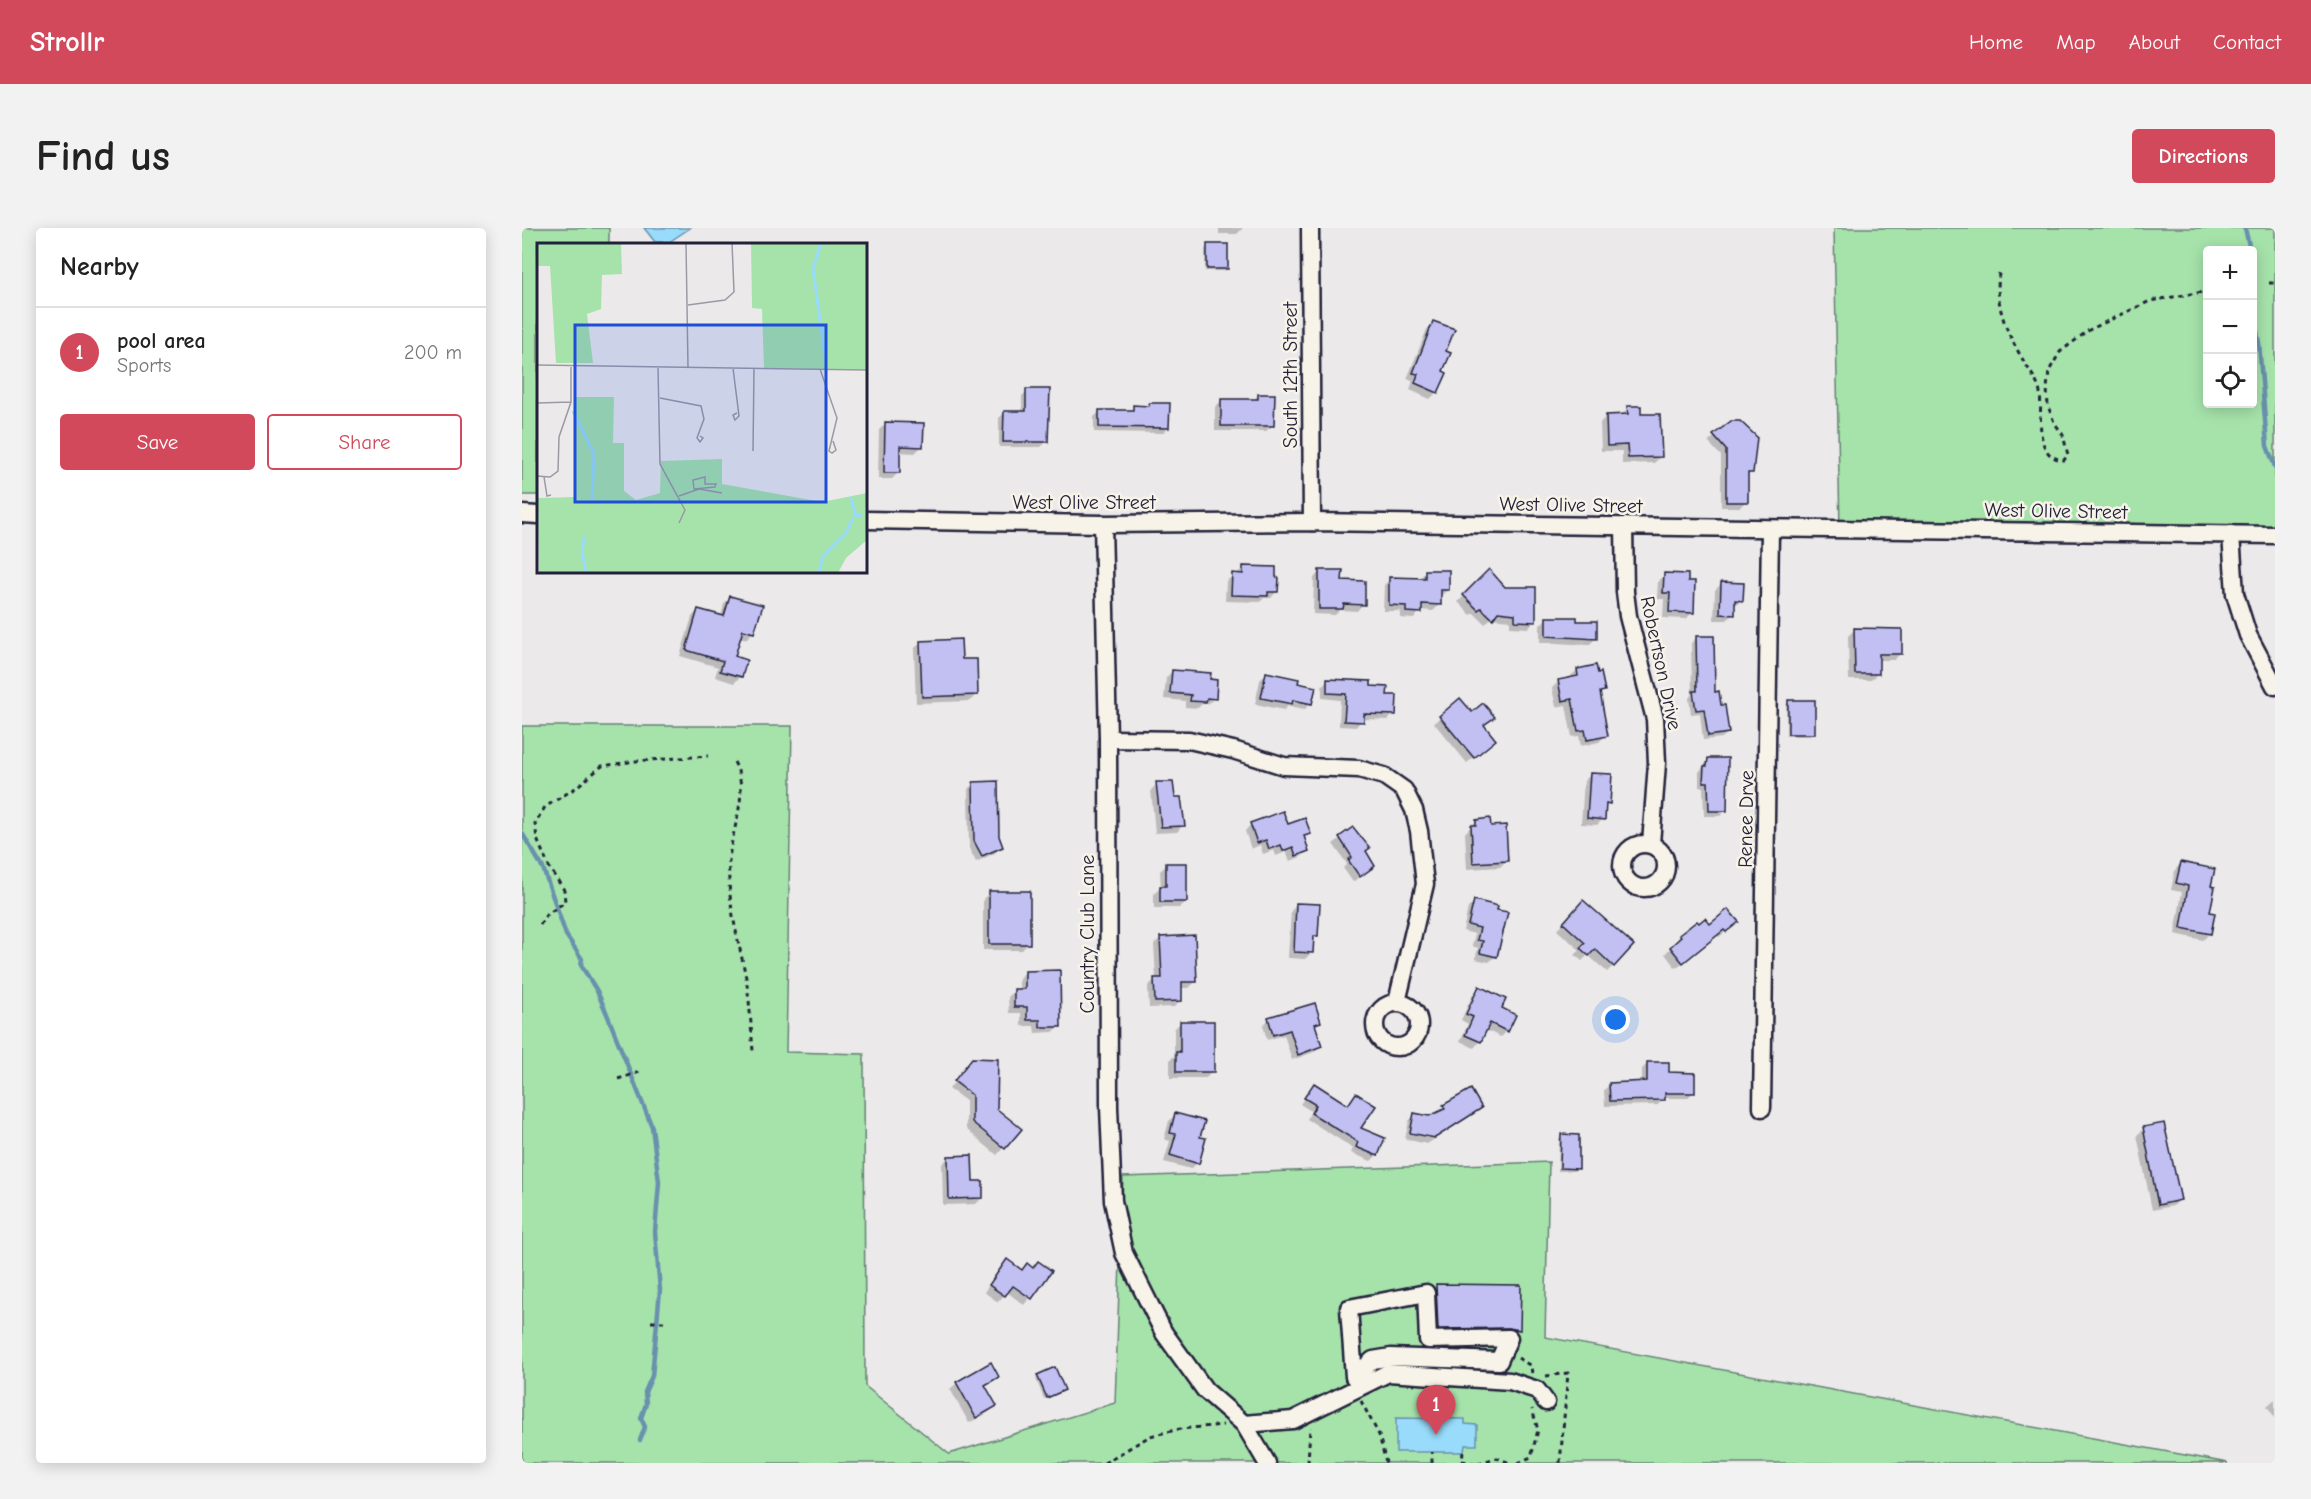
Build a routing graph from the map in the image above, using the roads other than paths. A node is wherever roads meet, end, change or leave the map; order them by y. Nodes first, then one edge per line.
1 (1310, 228) edge
2 (522, 514) edge
3 (537, 515) edge
4 (867, 520) edge
5 (1312, 522) junction
6 (1103, 524) junction
7 (1624, 526) junction
8 (1770, 530) junction
9 (2231, 534) junction
10 (2275, 535) edge
11 (2275, 686) edge
12 (1108, 740) junction
13 (1651, 844) dead end
14 (1397, 1002) dead end
15 (1762, 1108) dead end
16 (1502, 1354) joint
17 (1546, 1402) dead end
18 (1244, 1424) junction
19 (1267, 1463) edge

1 - 5 street, South 12th Street
2 - 3 street
4 - 6 street, West Olive Street
5 - 6 street, West Olive Street
5 - 7 street, West Olive Street
6 - 12 street, Country Club Lane
7 - 8 street, West Olive Street
7 - 13 street, Robertson Drive
8 - 9 street, West Olive Street
8 - 15 street, Renee Drve
9 - 10 street, West Olive Street
9 - 11 street
12 - 14 street
12 - 18 street, Country Club Lane
16 - 16 street
17 - 18 street
18 - 19 street, Country Club Lane

